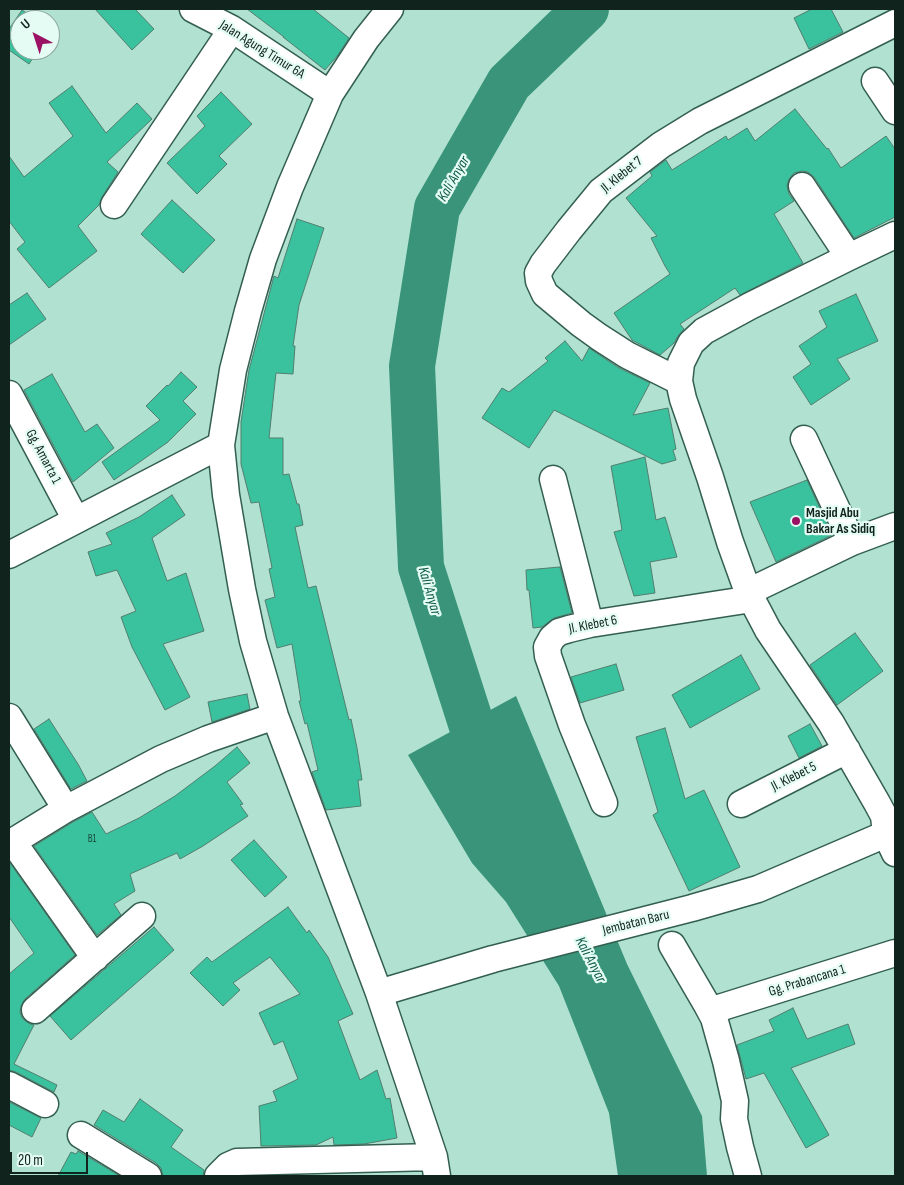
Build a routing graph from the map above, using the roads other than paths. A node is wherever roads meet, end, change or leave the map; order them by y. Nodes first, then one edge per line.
1 (193, 9) edge
2 (390, 9) edge
3 (895, 23) edge
4 (232, 30) junction
5 (875, 81) dead end
6 (330, 94) junction
7 (895, 111) edge
8 (802, 186) dead end
9 (114, 205) dead end
10 (895, 235) edge
11 (849, 257) junction
12 (679, 380) junction
13 (9, 394) edge
14 (804, 439) dead end
15 (222, 445) junction
16 (553, 479) dead end
17 (76, 520) junction
18 (895, 526) edge
19 (852, 542) junction
20 (9, 555) edge
21 (750, 596) junction
22 (590, 624) junction
23 (275, 716) junction
24 (9, 717) edge
25 (847, 750) junction
26 (604, 803) dead end
27 (741, 804) dead end
28 (66, 809) junction
29 (890, 828) edge
30 (11, 843) edge
31 (142, 916) dead end
32 (672, 946) dead end
33 (895, 953) edge
34 (95, 958) junction
35 (379, 993) junction
36 (719, 1008) dead end
37 (35, 1010) dead end
38 (9, 1085) edge
39 (45, 1104) dead end
40 (81, 1135) dead end
41 (435, 1167) edge
42 (148, 1176) edge
43 (218, 1176) edge
44 (748, 1176) edge

1 - 4 street, Jalan Agung Timur 6A
2 - 6 street
3 - 12 street, Jl. Klebet 7
4 - 6 street, Jalan Agung Timur 6A
4 - 9 street
5 - 7 street
6 - 15 street
8 - 11 street
10 - 11 street
11 - 12 street
12 - 21 street
13 - 17 street, Gg. Amarta 1
14 - 19 street
15 - 17 street
15 - 23 street
16 - 22 street
17 - 20 street
18 - 19 street, Jl. Klebet 6
19 - 21 street, Jl. Klebet 6
21 - 22 street, Jl. Klebet 6
21 - 25 street
22 - 26 street, Jl. Klebet 6
23 - 28 street
23 - 35 street
24 - 28 street
25 - 27 street, Jl. Klebet 5
25 - 29 street
28 - 30 street
29 - 35 street, Jembatan Baru
30 - 34 street
31 - 34 street
32 - 44 street
33 - 36 street, Gg. Prabancana 1
34 - 37 street
35 - 41 street
38 - 39 street
40 - 42 street
41 - 43 street

